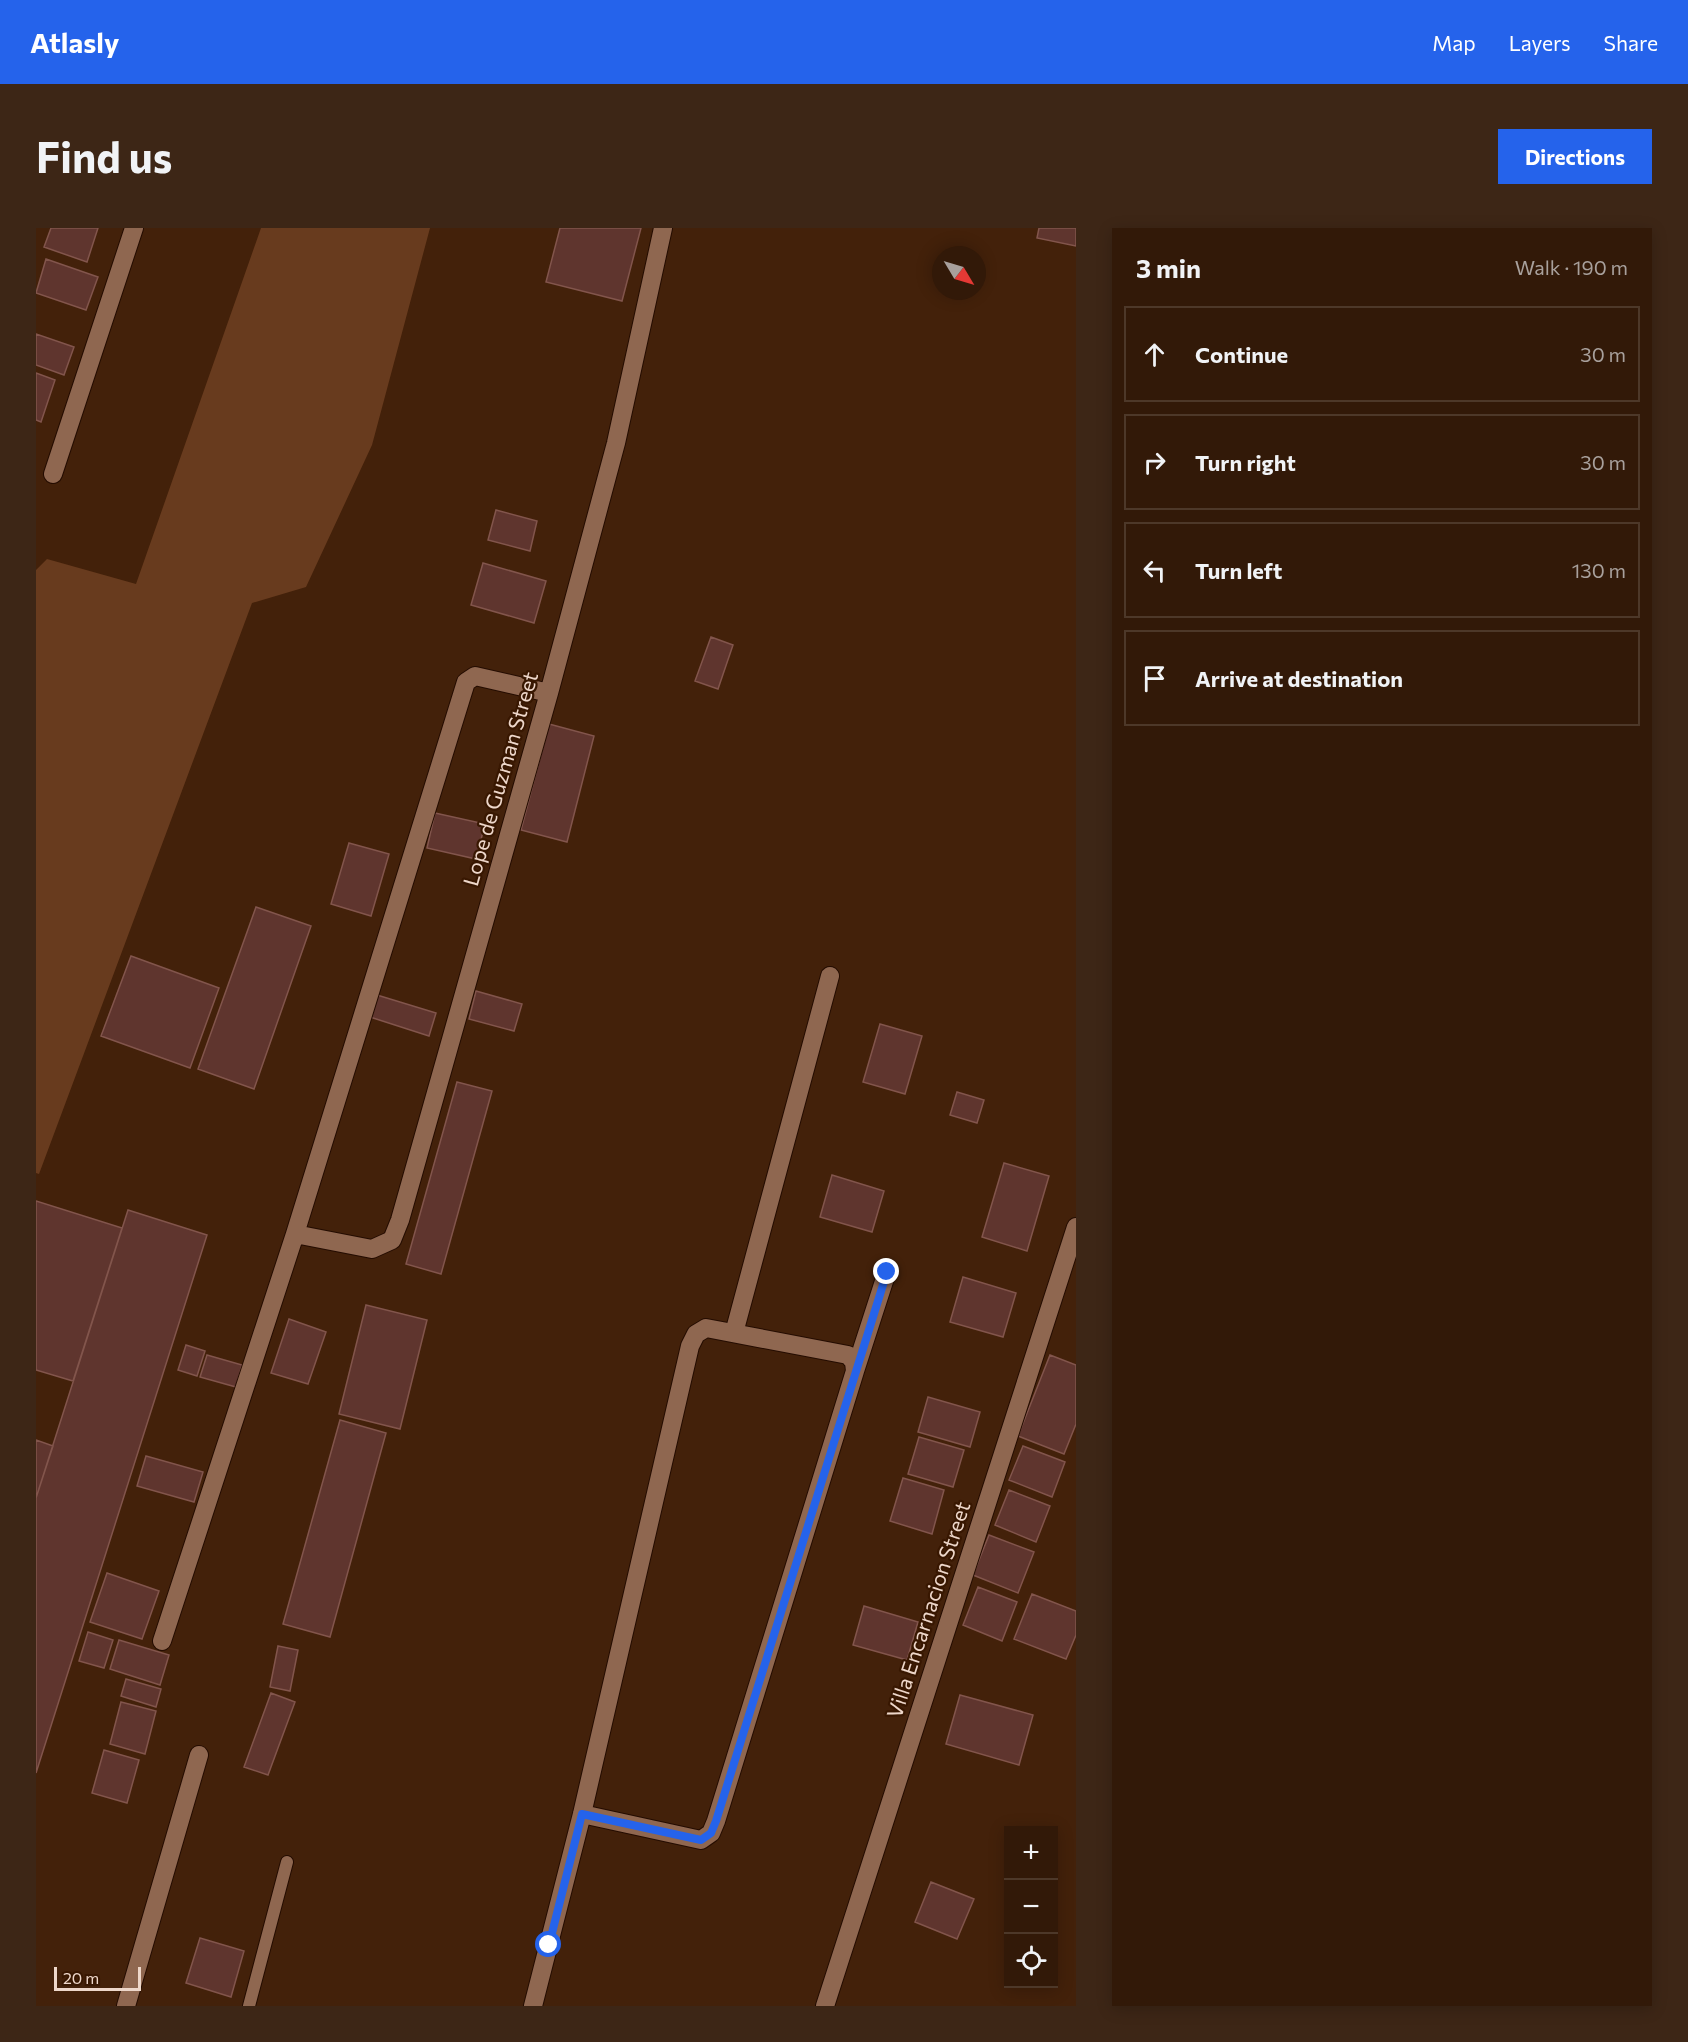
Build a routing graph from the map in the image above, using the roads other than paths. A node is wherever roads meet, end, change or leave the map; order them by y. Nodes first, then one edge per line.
1 (134, 228) edge
2 (663, 228) edge
3 (53, 474) dead end
4 (549, 693) junction
5 (830, 976) dead end
6 (1076, 1227) edge
7 (295, 1234) junction
8 (887, 1272) dead end
9 (734, 1333) junction
10 (855, 1371) junction
11 (162, 1641) dead end
12 (199, 1755) dead end
13 (582, 1814) junction
14 (287, 1862) dead end
15 (126, 2006) edge
16 (249, 2006) edge
17 (533, 2006) edge
18 (825, 2006) edge

1 - 3 street
2 - 4 street, Lope de Guzman Street
4 - 7 street
4 - 7 street, Lope de Guzman Street
5 - 9 street
6 - 18 street, Villa Encarnacion Street
7 - 11 street
8 - 10 street
9 - 10 street
9 - 13 street
10 - 13 street
12 - 15 street
13 - 17 street
14 - 16 lane

